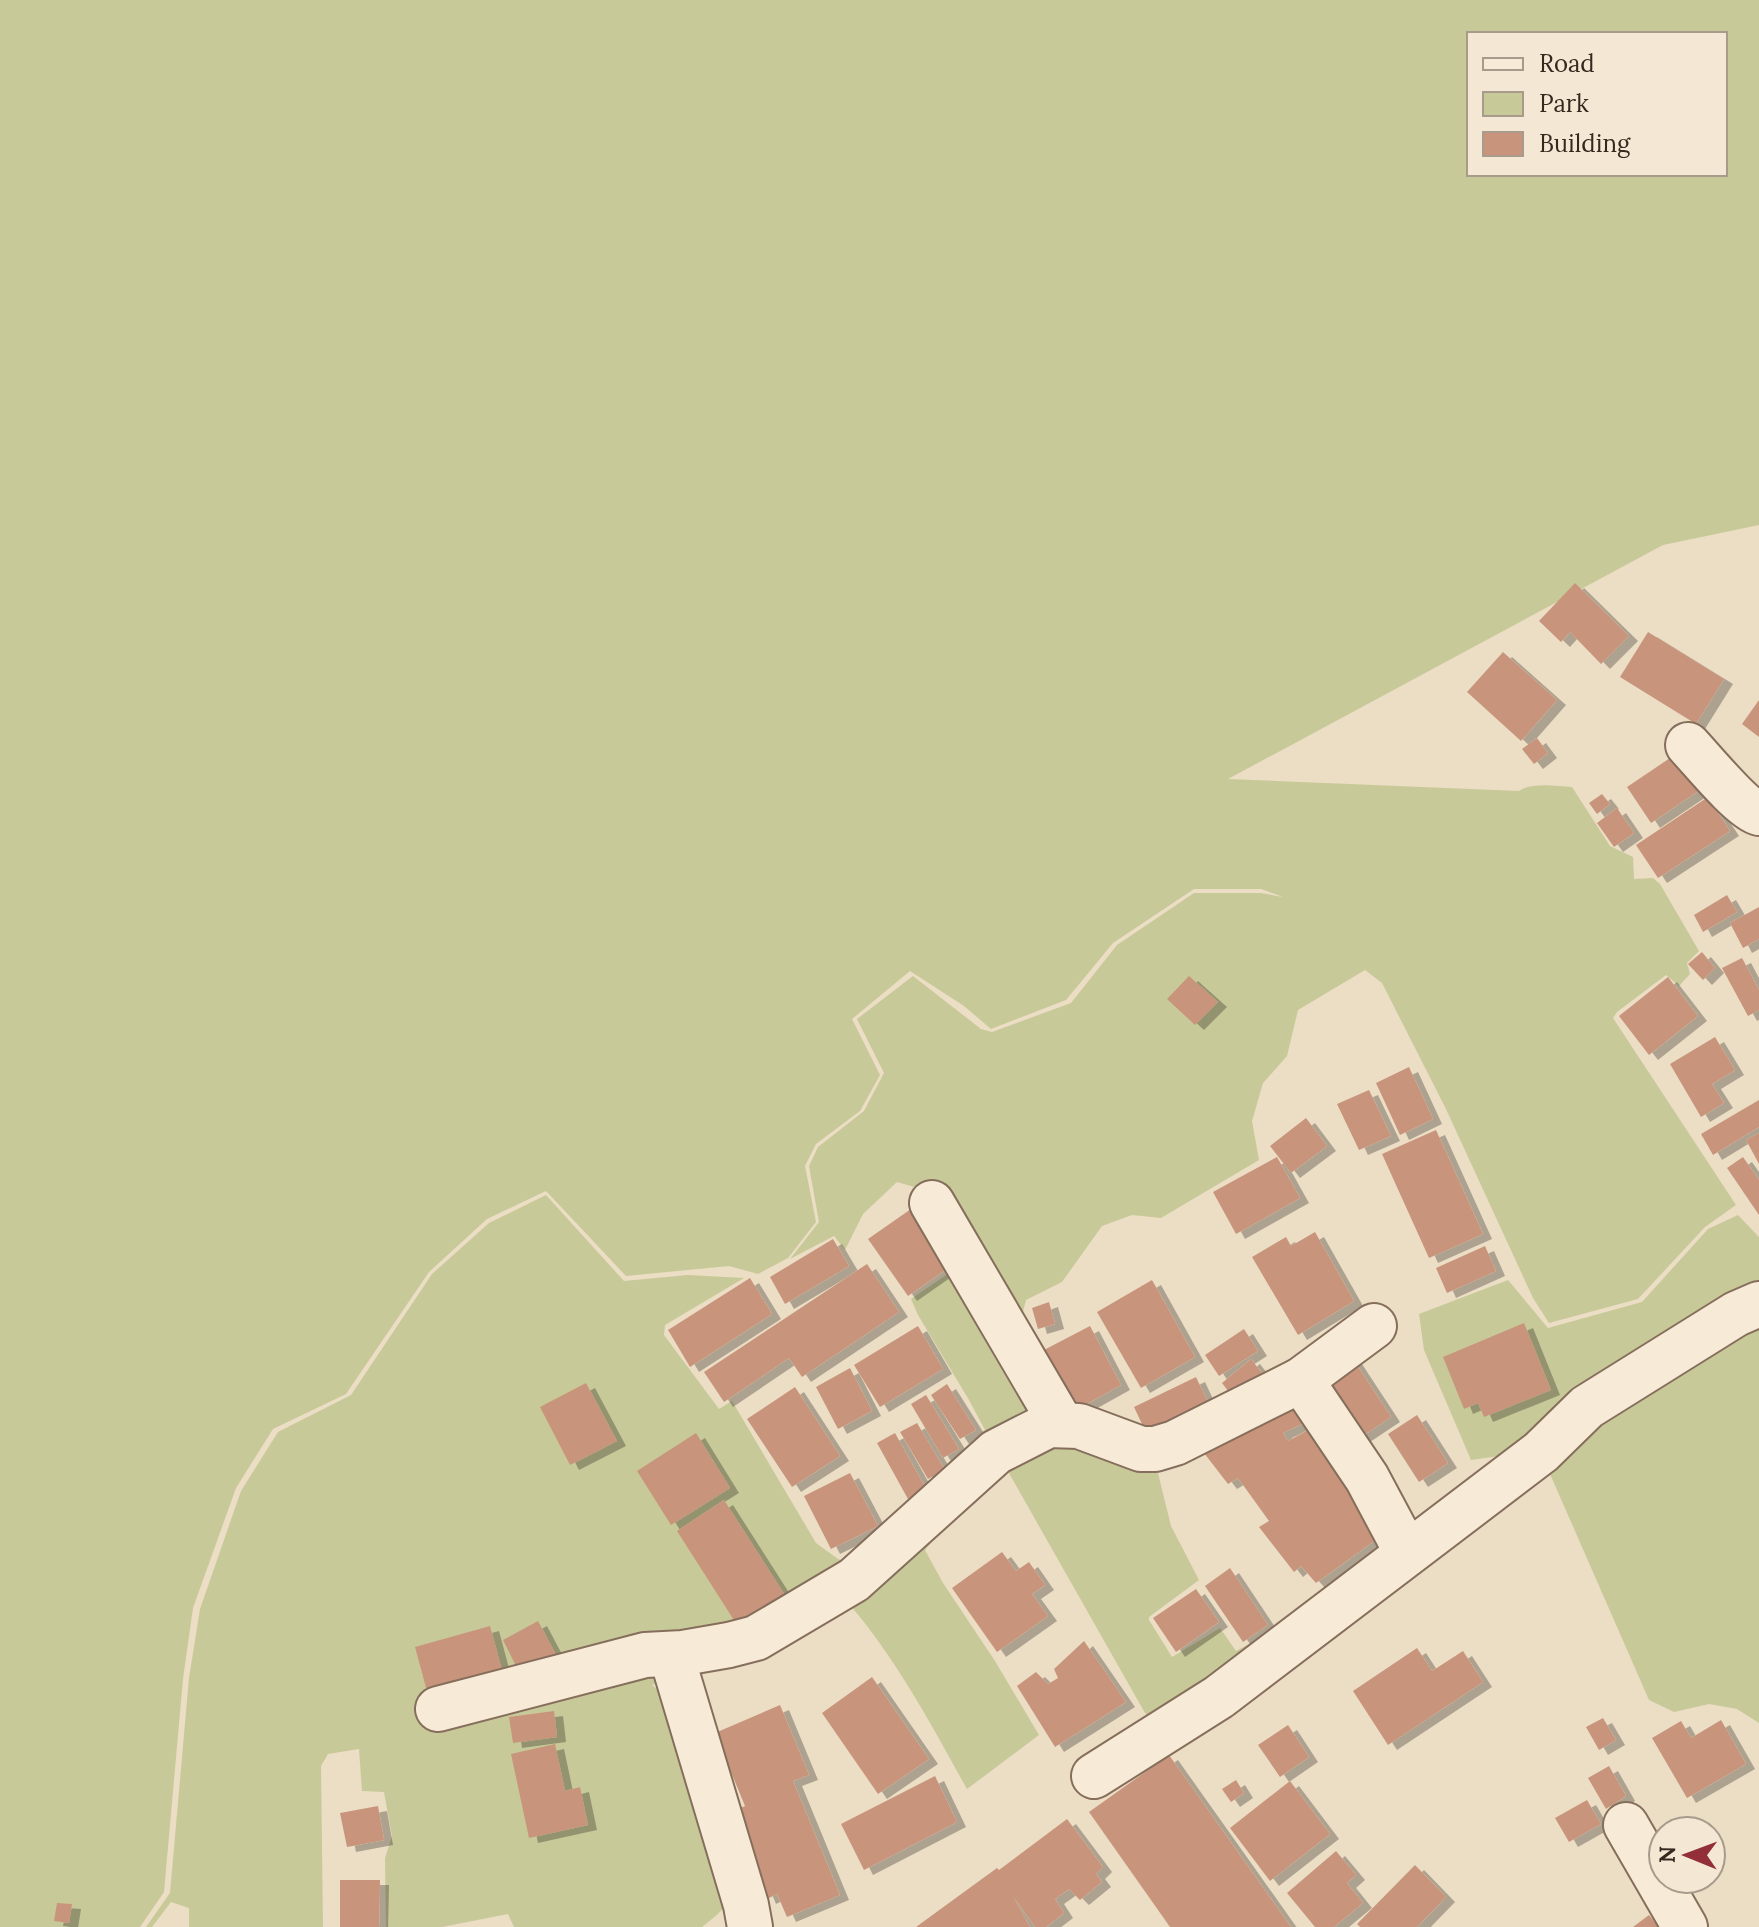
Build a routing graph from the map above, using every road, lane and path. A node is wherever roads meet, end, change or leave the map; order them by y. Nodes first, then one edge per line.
1 (1688, 745) dead end
2 (1759, 813) edge
3 (932, 1203) dead end
4 (1759, 1304) edge
5 (1374, 1326) dead end
6 (1301, 1380) junction
7 (1062, 1425) junction
8 (1407, 1553) junction
9 (671, 1654) junction
10 (438, 1709) dead end
11 (1094, 1776) dead end
12 (1626, 1825) dead end
13 (750, 1927) edge
14 (1685, 1927) edge

1 - 2 street
3 - 7 street
4 - 8 street
5 - 6 street
6 - 7 street
6 - 8 street
7 - 9 street
8 - 11 street
9 - 10 street
9 - 13 street
12 - 14 street

